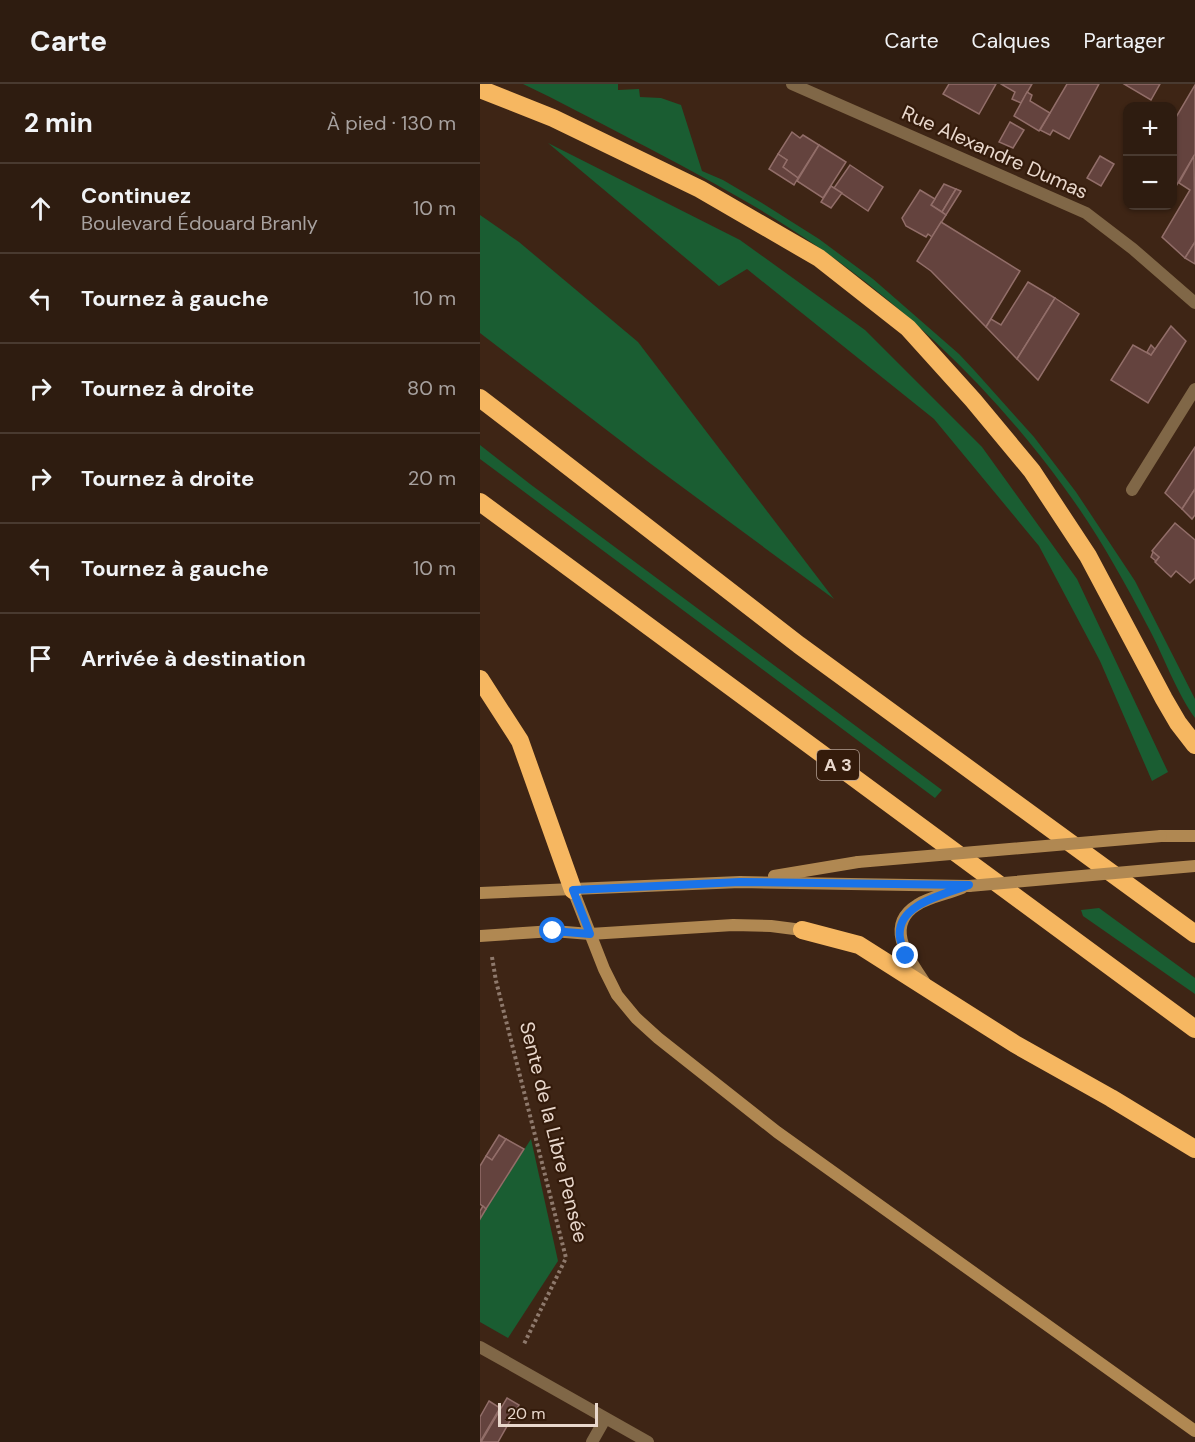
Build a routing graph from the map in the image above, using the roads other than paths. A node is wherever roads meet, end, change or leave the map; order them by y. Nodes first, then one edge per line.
1 (792, 84) edge
2 (480, 89) edge
3 (1195, 303) edge
4 (1195, 389) edge
5 (480, 398) edge
6 (1132, 490) dead end
7 (480, 502) edge
8 (480, 679) edge
9 (1195, 745) edge
10 (1195, 836) edge
11 (1195, 866) edge
12 (740, 882) junction
13 (969, 885) junction
14 (573, 890) junction
15 (480, 892) edge
16 (802, 930) joint
17 (590, 934) junction
18 (1195, 934) edge
19 (484, 935) edge
20 (931, 991) junction
21 (1195, 1029) edge
22 (1195, 1149) edge
23 (480, 1347) edge
24 (605, 1419) junction
25 (1195, 1431) edge
26 (592, 1442) edge
27 (648, 1442) edge

1 - 3 street, Rue Alexandre Dumas
2 - 9 highway
4 - 6 street
5 - 18 highway
7 - 21 highway, A 3
8 - 14 highway
10 - 12 street, bridge
11 - 13 street, bridge
12 - 13 street
12 - 14 street
13 - 20 street
14 - 15 street
14 - 17 street
16 - 17 street
16 - 20 highway
17 - 19 street
17 - 25 street
20 - 22 highway
23 - 24 street
24 - 26 street
24 - 27 street

